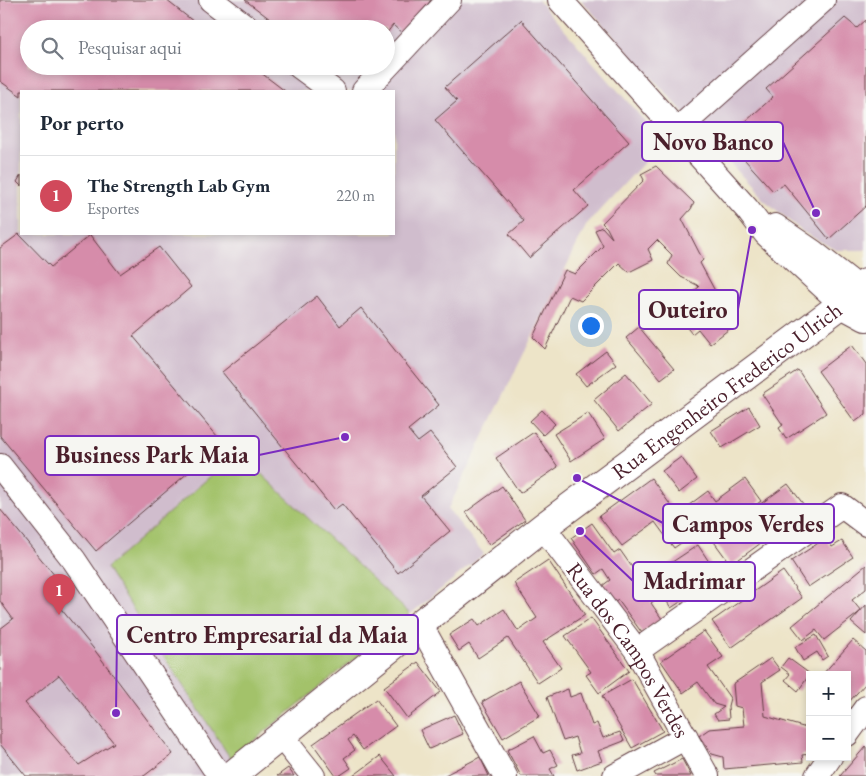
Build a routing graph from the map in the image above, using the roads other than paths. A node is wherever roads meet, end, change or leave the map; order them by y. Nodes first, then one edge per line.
1 (210, 0) edge
2 (449, 0) edge
3 (560, 0) edge
4 (823, 0) edge
5 (237, 20) edge
6 (395, 58) edge
7 (311, 75) edge
8 (379, 75) edge
9 (331, 90) edge
10 (365, 90) edge
11 (677, 130) junction
12 (858, 292) edge
13 (866, 317) edge
14 (0, 466) edge
15 (866, 524) edge
16 (543, 527) junction
17 (420, 624) junction
18 (637, 651) junction
19 (866, 708) edge
20 (851, 729) edge
21 (281, 736) junction
22 (686, 737) junction
23 (827, 761) edge
24 (221, 776) edge
25 (231, 776) edge
26 (313, 776) edge
27 (505, 776) edge
28 (615, 776) edge
29 (707, 776) edge
30 (817, 776) edge

1 - 5 street
2 - 6 street
3 - 11 street
4 - 11 street
7 - 9 street
8 - 10 street
11 - 12 street
12 - 13 main road
12 - 16 main road, Rua Engenheiro Frederico Ulrich
14 - 24 street
15 - 18 street
16 - 17 main road, Rua Engenheiro Frederico Ulrich
16 - 18 street, Rua dos Campos Verdes
17 - 21 main road, Rua Engenheiro Frederico Ulrich
17 - 27 street
18 - 22 street, Rua dos Campos Verdes
19 - 20 street
21 - 25 main road, Rua Engenheiro Frederico Ulrich
21 - 26 street
22 - 28 street
22 - 29 street, Rua dos Campos Verdes
23 - 30 street

